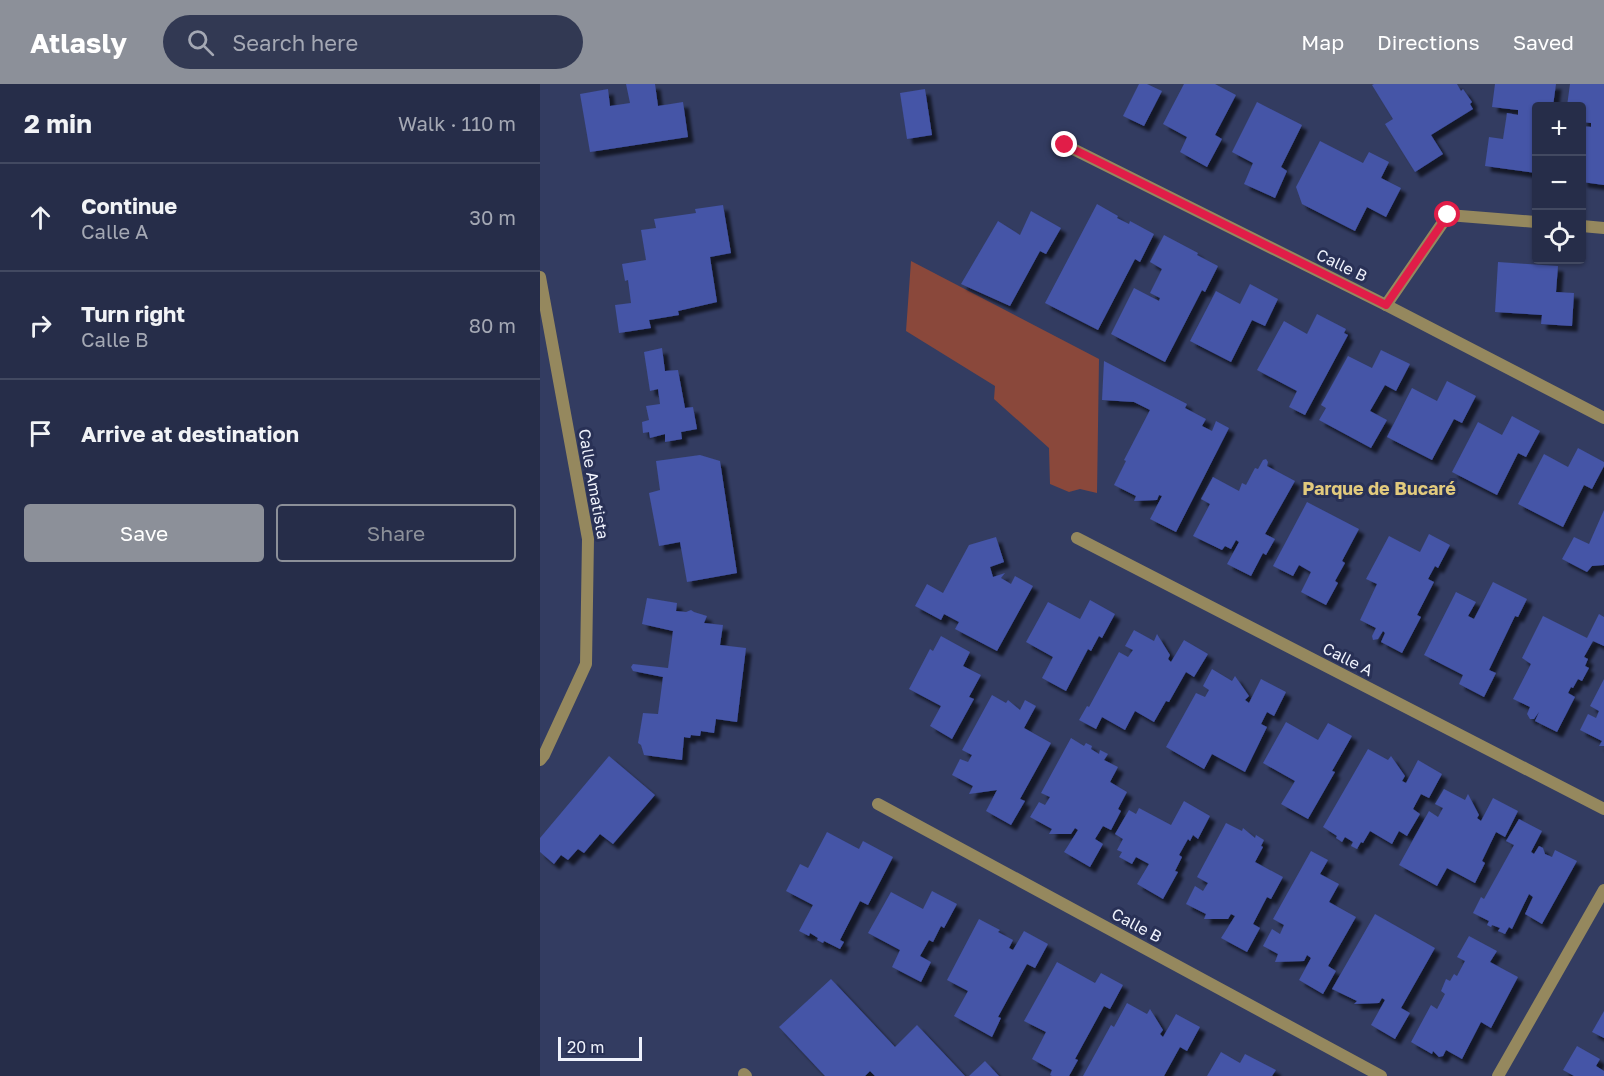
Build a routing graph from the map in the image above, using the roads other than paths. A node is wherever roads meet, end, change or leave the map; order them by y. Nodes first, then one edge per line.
1 (1065, 145) dead end
2 (1532, 222) edge
3 (1586, 226) edge
4 (1604, 228) edge
5 (540, 277) edge
6 (1386, 305) junction
7 (1604, 418) edge
8 (1077, 538) dead end
9 (540, 760) edge
10 (878, 804) dead end
11 (1604, 809) edge
12 (1604, 890) edge
13 (1382, 1076) edge
14 (1498, 1076) edge

1 - 6 street, Calle B
2 - 6 street
3 - 4 street
5 - 9 street, Calle Amatista
6 - 7 street, Calle B
8 - 11 street, Calle A
10 - 13 street, Calle B
12 - 14 street

